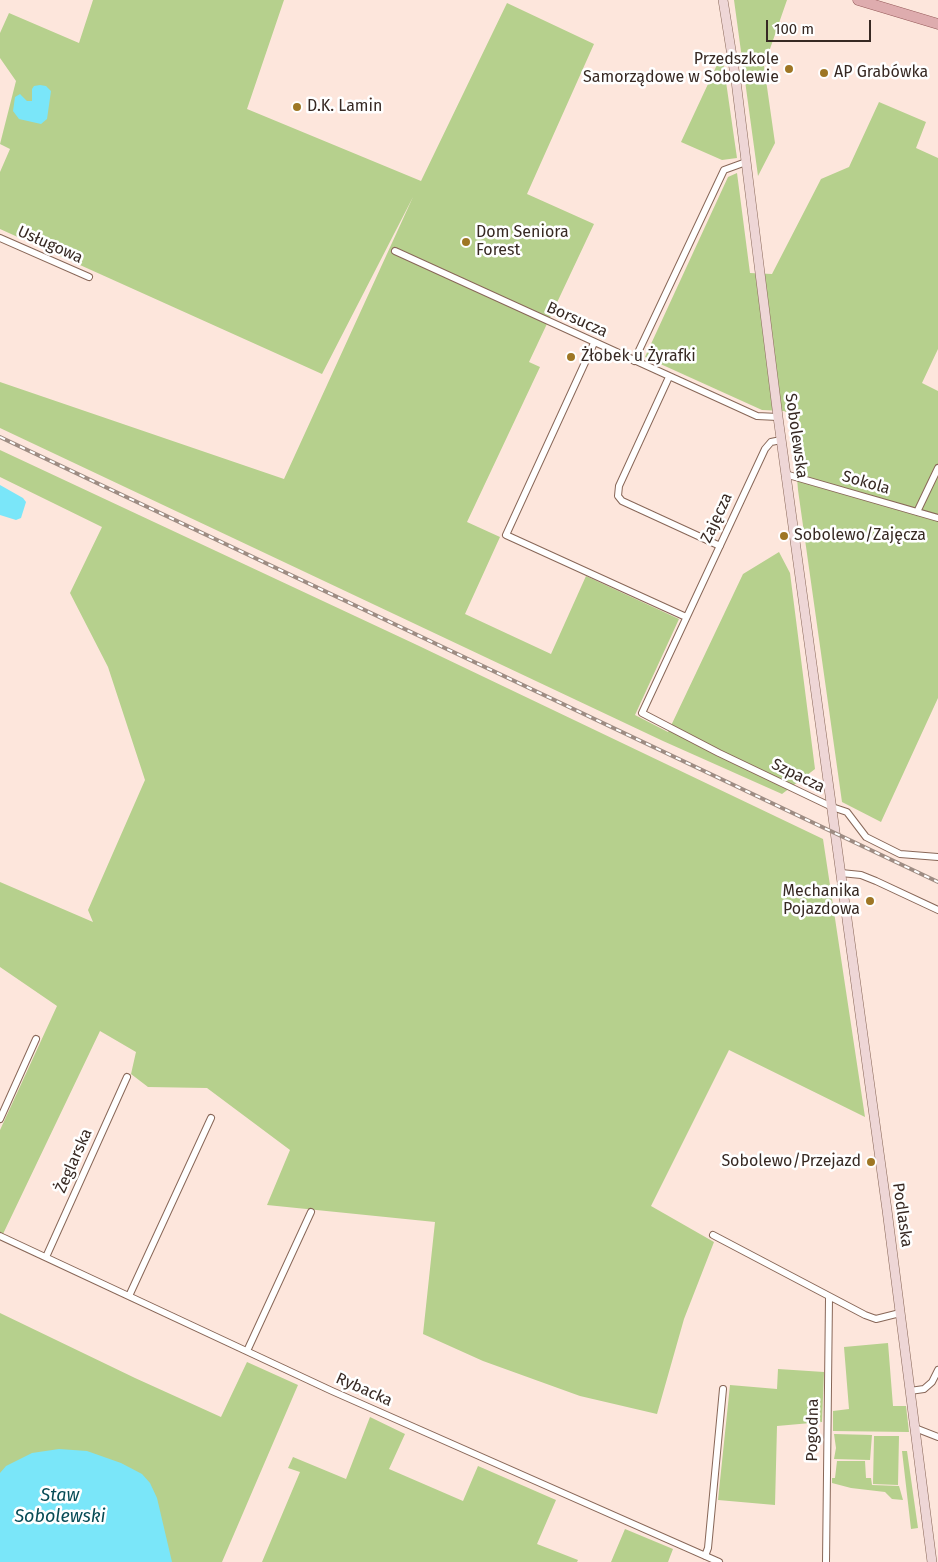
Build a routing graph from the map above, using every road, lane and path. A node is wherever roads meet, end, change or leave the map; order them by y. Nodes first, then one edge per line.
1 (858, 0) edge
2 (724, 1) edge
3 (938, 24) edge
4 (746, 162) junction
5 (0, 238) edge
6 (395, 251) dead end
7 (89, 277) dead end
8 (594, 343) junction
9 (634, 361) junction
10 (668, 377) junction
11 (778, 417) junction
12 (781, 440) junction
13 (938, 468) edge
14 (785, 474) junction
15 (916, 512) junction
16 (938, 518) edge
17 (720, 546) junction
18 (686, 617) junction
19 (642, 713) joint
20 (832, 807) junction
21 (938, 856) edge
22 (841, 873) junction
23 (938, 910) edge
24 (36, 1039) dead end
25 (127, 1076) dead end
26 (211, 1118) dead end
27 (0, 1119) edge
28 (311, 1212) dead end
29 (713, 1235) dead end
30 (0, 1236) edge
31 (46, 1257) junction
32 (129, 1296) junction
33 (829, 1298) junction
34 (900, 1313) junction
35 (246, 1351) junction
36 (938, 1370) edge
37 (723, 1389) dead end
38 (910, 1391) junction
39 (915, 1428) junction
40 (938, 1437) edge
41 (704, 1556) junction
42 (719, 1562) edge
43 (826, 1562) edge
44 (932, 1562) edge

1 - 3 main road
2 - 4 street, Sobolewska
4 - 9 street
4 - 11 street, Sobolewska
5 - 7 street, Usługowa
6 - 8 street, Borsucza
8 - 9 street, Borsucza
8 - 18 street
9 - 10 street, Borsucza
10 - 11 street, Borsucza
10 - 17 street
11 - 12 street, Sobolewska
12 - 14 street, Sobolewska
12 - 17 street, Zajęcza
13 - 15 street
14 - 15 street, Sokola
14 - 20 street, Sobolewska
15 - 16 street, Sokola
17 - 18 street, Zajęcza
18 - 19 street, Zajęcza
19 - 20 street, Szpacza
20 - 21 street, Szpacza
20 - 22 street, Sobolewska
22 - 23 street
22 - 34 street, Podlaska
24 - 27 street
25 - 31 street, Żeglarska
26 - 32 street
28 - 35 street
29 - 33 street
30 - 31 street, Rybacka
31 - 32 street, Rybacka
32 - 35 street, Rybacka
33 - 34 street
33 - 43 street, Pogodna
34 - 38 street, Podlaska
35 - 41 street, Rybacka
36 - 38 street
37 - 41 street
38 - 39 street, Podlaska
39 - 40 street
39 - 44 street, Podlaska
41 - 42 street, Rybacka

